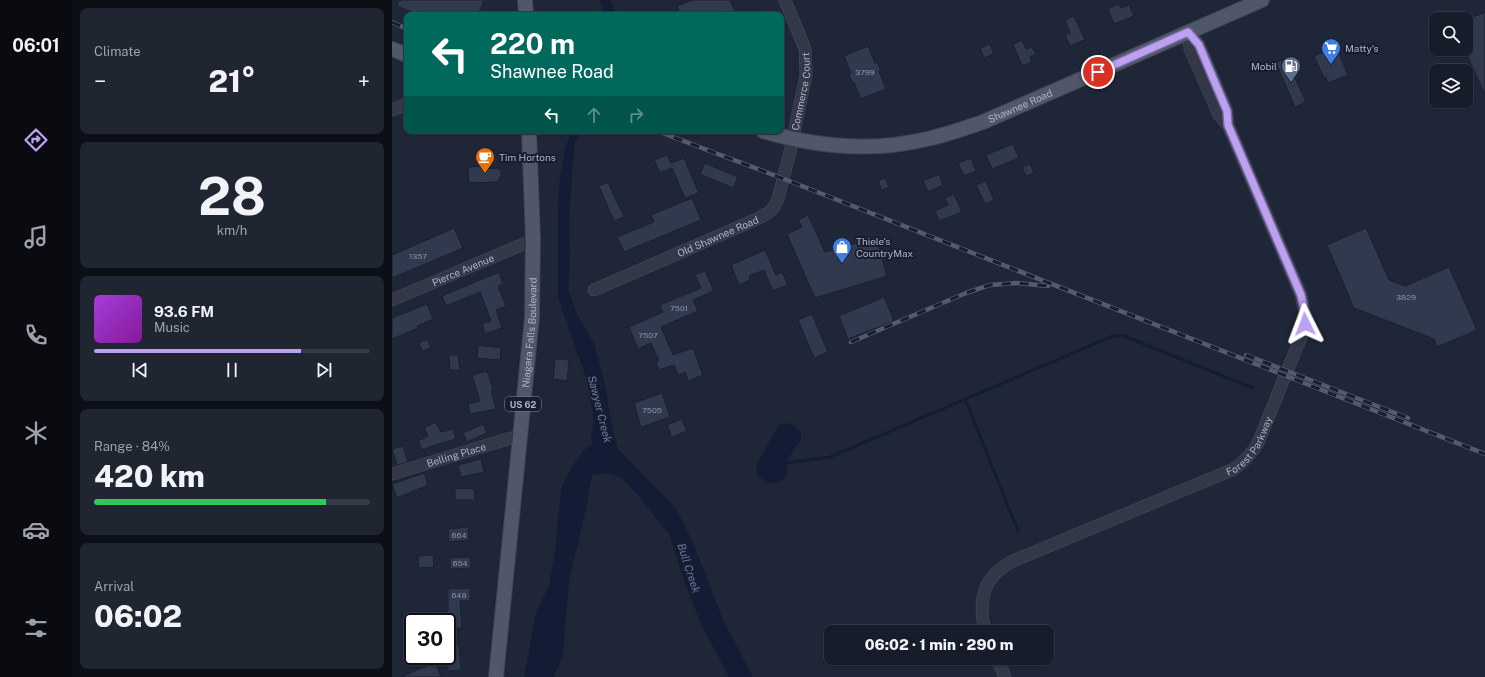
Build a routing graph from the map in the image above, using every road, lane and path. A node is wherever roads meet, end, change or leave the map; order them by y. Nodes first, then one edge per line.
1 (525, 0) edge
2 (785, 0) edge
3 (1262, 0) edge
4 (526, 12) edge
5 (1188, 32) junction
6 (392, 49) edge
7 (404, 54) edge
8 (404, 105) edge
9 (392, 110) edge
10 (529, 134) edge
11 (774, 134) edge
12 (793, 139) junction
13 (533, 240) junction
14 (594, 290) dead end
15 (392, 300) edge
16 (520, 436) junction
17 (392, 474) edge
18 (984, 625) edge
19 (999, 665) edge
20 (496, 677) edge
21 (1005, 677) edge

1 - 4 main road
2 - 12 street, Commerce Court
3 - 5 main road, Shawnee Road
5 - 12 main road, Shawnee Road
5 - 18 street, Forest Parkway
6 - 7 main road
8 - 9 street
10 - 13 main road, Niagara Falls Boulevard / US 62
11 - 12 main road, Shawnee Road
12 - 14 street, Old Shawnee Road
13 - 15 street, Pierce Avenue
13 - 16 main road, Niagara Falls Boulevard / US 62
16 - 17 street, Belling Place
16 - 20 main road, Niagara Falls Boulevard / US 62
19 - 21 street

